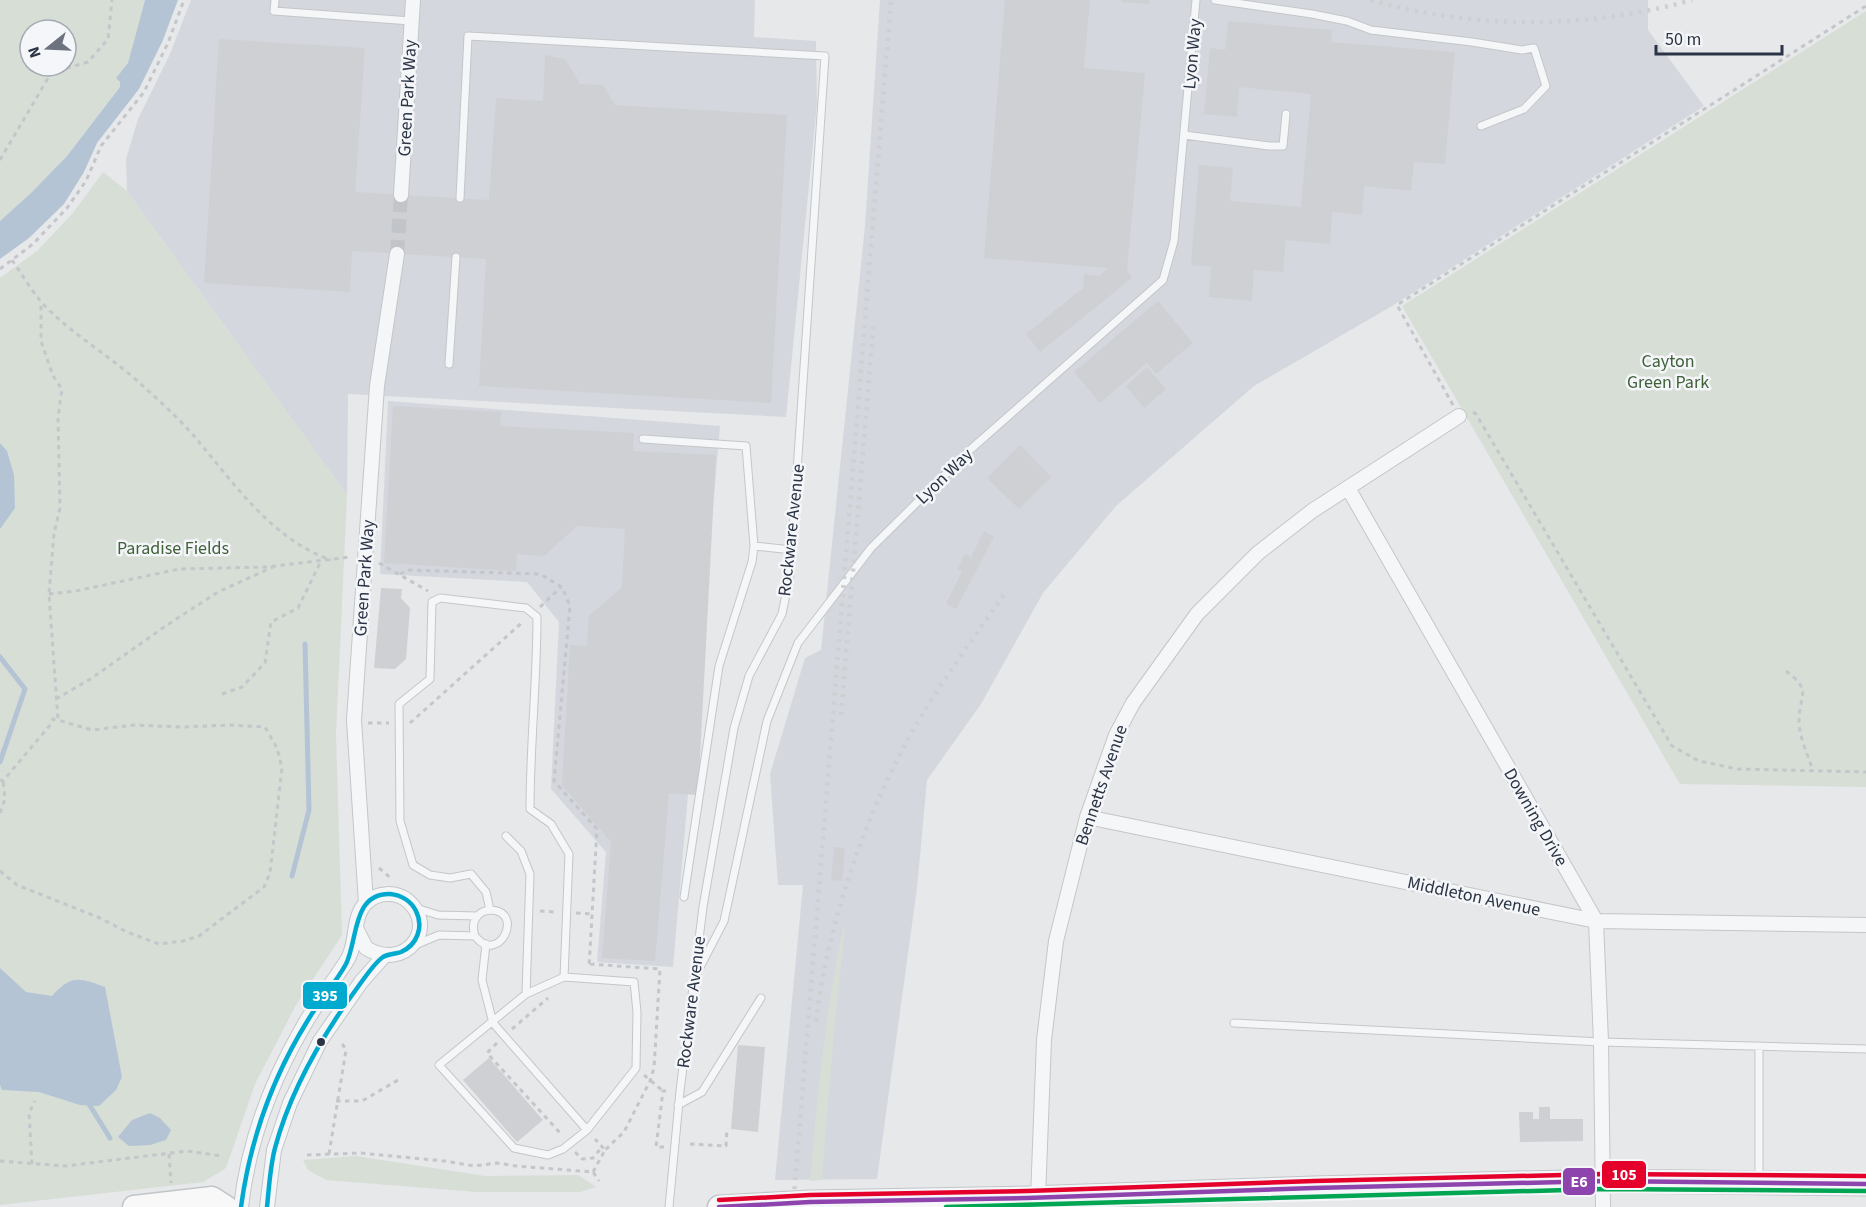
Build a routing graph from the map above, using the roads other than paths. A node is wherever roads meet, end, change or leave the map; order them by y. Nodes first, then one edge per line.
1 (275, 0) edge
2 (412, 0) edge
3 (1196, 0) edge
4 (1215, 0) edge
5 (411, 21) junction
6 (1286, 114) dead end
7 (1480, 126) dead end
8 (1184, 135) junction
9 (401, 195) tunnel mouth
10 (460, 198) dead end
11 (398, 254) tunnel mouth
12 (456, 257) dead end
13 (449, 364) dead end
14 (1456, 412) road end
15 (643, 439) dead end
16 (1348, 488) junction
17 (754, 546) junction
18 (792, 550) junction
19 (1088, 817) junction
20 (506, 836) dead end
21 (684, 897) dead end
22 (366, 903) junction
23 (414, 908) junction
24 (490, 910) junction
25 (477, 916) junction
26 (1596, 921) junction
27 (1866, 924) edge
28 (357, 930) junction
29 (475, 936) junction
30 (486, 944) junction
31 (411, 946) junction
32 (384, 956) junction
33 (564, 977) junction
34 (694, 978) junction
35 (526, 994) junction
36 (762, 998) dead end
37 (493, 1023) junction
38 (1234, 1023) dead end
39 (1601, 1042) junction
40 (1759, 1046) junction
41 (1866, 1049) edge
42 (678, 1105) junction
43 (587, 1130) junction
44 (1603, 1181) junction
45 (1759, 1182) junction
46 (1866, 1184) edge
47 (1030, 1201) edge
48 (134, 1207) edge
49 (226, 1207) edge
50 (241, 1207) edge
51 (267, 1207) edge
52 (669, 1207) edge
53 (719, 1207) edge
54 (1603, 1207) edge

1 - 5 lane
2 - 5 street, Green Park Way
3 - 8 lane, Lyon Way
4 - 7 lane
5 - 9 street, Green Park Way
6 - 8 lane
8 - 34 lane, Lyon Way
10 - 18 lane, Rockware Avenue
11 - 22 street, Green Park Way
12 - 13 lane
14 - 16 street, Bennetts Avenue
15 - 17 lane
16 - 19 street, Bennetts Avenue
16 - 26 street, Downing Drive
17 - 18 lane
17 - 21 lane
18 - 34 lane, Rockware Avenue
19 - 26 street, Middleton Avenue
19 - 47 street, Bennetts Avenue
20 - 35 lane
22 - 23 street
22 - 28 street, Green Park Way
23 - 25 lane
23 - 31 street
24 - 25 lane
24 - 30 lane
24 - 33 lane
25 - 29 lane
26 - 27 street, Middleton Avenue
26 - 39 street, Downing Drive
28 - 32 street
28 - 50 street, Green Park Way
29 - 30 lane
29 - 31 lane
30 - 37 lane
31 - 32 street
32 - 51 street
33 - 35 lane
33 - 43 lane
34 - 42 lane, Rockware Avenue
35 - 37 lane
36 - 42 lane
37 - 43 lane
37 - 43 lane
38 - 39 lane
39 - 40 lane
39 - 44 street, Downing Drive
40 - 41 lane
40 - 45 lane
42 - 52 lane, Rockware Avenue
44 - 45 main road
44 - 47 main road
44 - 54 street, Downing Drive
45 - 46 main road
47 - 53 main road
48 - 49 main road

